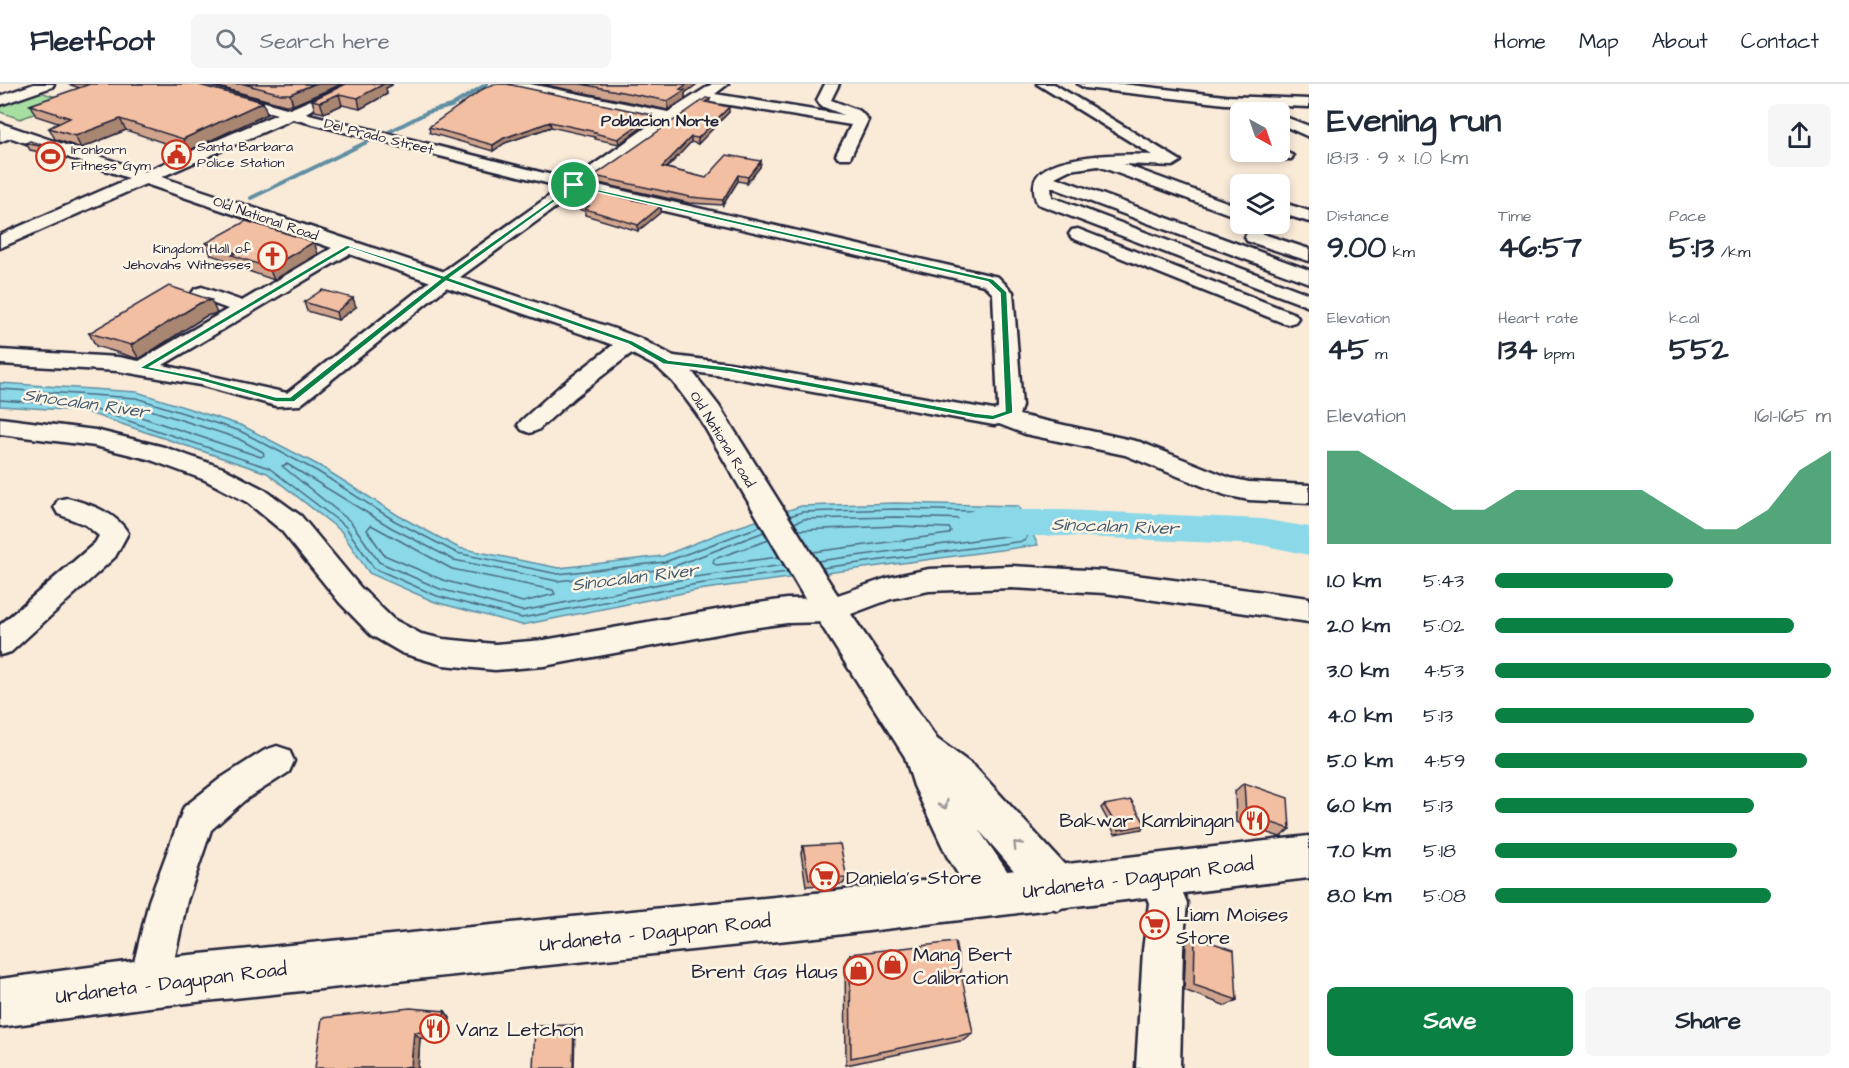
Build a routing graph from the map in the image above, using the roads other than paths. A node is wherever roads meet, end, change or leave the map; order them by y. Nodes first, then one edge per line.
1 (47, 84) edge
2 (184, 84) edge
3 (360, 84) edge
4 (510, 84) edge
5 (571, 84) edge
6 (722, 84) edge
7 (832, 84) edge
8 (1044, 84) edge
9 (1085, 84) edge
10 (557, 92) junction
11 (703, 96) junction
12 (0, 100) edge
13 (1241, 101) joint
14 (1309, 103) edge
15 (292, 114) junction
16 (670, 117) junction
17 (860, 122) junction
18 (4, 132) edge
19 (844, 155) dead end
20 (1099, 162) junction
21 (1168, 164) junction
22 (1062, 167) junction
23 (1185, 174) dead end
24 (145, 176) junction
25 (1044, 179) junction
26 (1142, 179) junction
27 (574, 185) junction
28 (1123, 190) junction
29 (1104, 202) junction
30 (1230, 206) edge
31 (1176, 209) dead end
32 (1230, 211) edge
33 (1290, 211) edge
34 (1082, 215) junction
35 (1309, 218) edge
36 (1290, 230) dead end
37 (1248, 234) edge
38 (1192, 235) junction
39 (1309, 237) edge
40 (0, 242) edge
41 (349, 246) junction
42 (1170, 249) junction
43 (1309, 255) edge
44 (1149, 262) junction
45 (1309, 277) edge
46 (445, 279) junction
47 (202, 293) dead end
48 (1309, 301) edge
49 (244, 308) junction
50 (1288, 318) dead end
51 (630, 343) junction
52 (0, 357) edge
53 (666, 362) junction
54 (143, 368) junction
55 (1002, 417) junction
56 (530, 424) dead end
57 (0, 426) edge
58 (1309, 494) edge
59 (67, 507) dead end
60 (827, 605) junction
61 (1309, 610) edge
62 (0, 643) edge
63 (923, 751) junction
64 (277, 761) dead end
65 (1309, 857) edge
66 (1157, 874) junction
67 (1057, 888) junction
68 (996, 894) junction
69 (149, 983) junction
70 (0, 1003) edge
71 (1158, 1068) edge

1 - 12 street
2 - 15 street, Del Prado Street
3 - 15 street
4 - 10 street
5 - 10 street
6 - 11 street
7 - 17 street
8 - 21 street
9 - 13 street
10 - 16 street
11 - 16 street
11 - 17 street
13 - 14 street
15 - 24 street
15 - 27 street, Del Prado Street
16 - 27 street
17 - 19 street
18 - 24 main road, Old National Road
20 - 21 street
20 - 22 street
20 - 26 street
21 - 23 street
21 - 26 street
22 - 25 street
22 - 28 street
24 - 40 street
24 - 41 main road, Old National Road
25 - 29 street
25 - 34 street
26 - 28 street
26 - 30 street
27 - 46 street
27 - 55 street, Del Prado Street
28 - 29 street
28 - 31 street
29 - 34 street
29 - 38 street
32 - 38 street
33 - 35 street
34 - 42 street
34 - 44 street
36 - 39 street
37 - 43 street
38 - 42 street
38 - 45 street
41 - 46 main road, Old National Road
41 - 49 street
42 - 44 street
42 - 48 street
44 - 50 street
46 - 51 main road, Old National Road
46 - 54 street
47 - 49 street
49 - 54 street
51 - 53 main road, Old National Road
51 - 56 street
52 - 54 street
53 - 55 street
53 - 60 main road, Old National Road
55 - 58 street
57 - 60 street
59 - 62 street
60 - 61 street
60 - 63 main road, Old National Road
67 -> 63 main road, Old National Road
63 -> 68 main road, Old National Road
64 - 69 street
65 - 66 main road, Urdaneta - Dagupan Road
66 - 67 main road, Urdaneta - Dagupan Road
66 - 71 street
67 - 68 main road, Urdaneta - Dagupan Road
68 - 69 main road, Urdaneta - Dagupan Road
69 - 70 main road, Urdaneta - Dagupan Road

